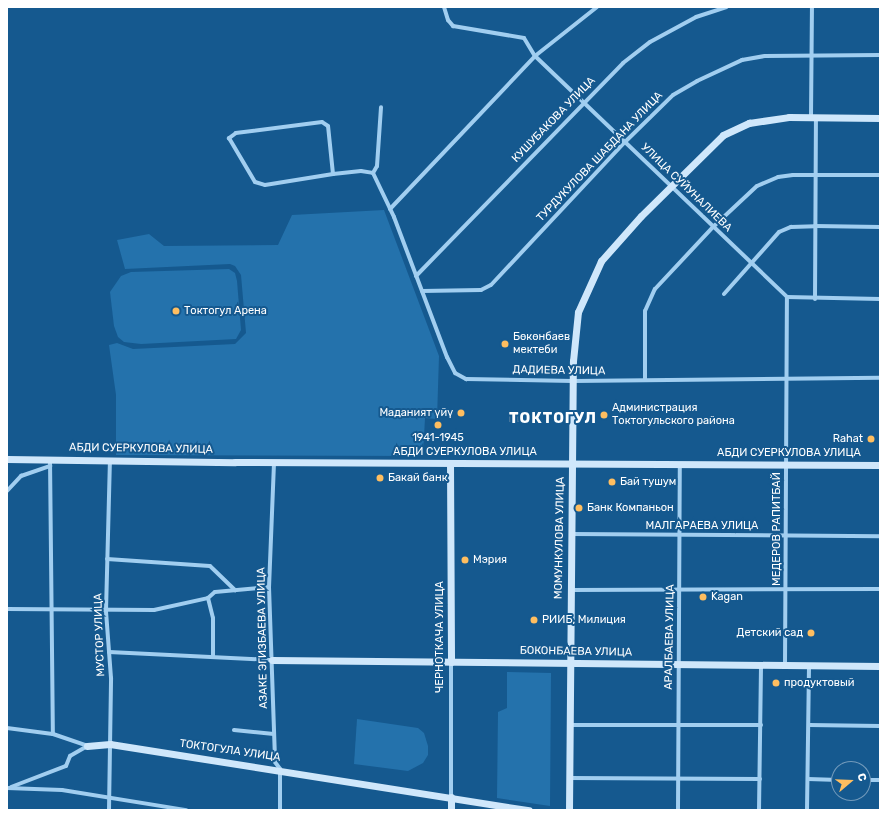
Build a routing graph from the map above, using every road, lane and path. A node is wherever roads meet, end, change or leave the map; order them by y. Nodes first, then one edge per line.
1 (444, 7) edge
2 (597, 7) edge
3 (726, 7) edge
4 (812, 7) edge
5 (880, 55) edge
6 (535, 56) junction
7 (813, 56) junction
8 (583, 102) junction
9 (381, 107) dead end
10 (814, 117) junction
11 (880, 118) edge
12 (625, 142) junction
13 (373, 173) junction
14 (334, 174) junction
15 (816, 175) junction
16 (880, 175) edge
17 (671, 186) junction
18 (390, 209) junction
19 (815, 226) junction
20 (713, 227) junction
21 (880, 227) edge
22 (752, 264) junction
23 (416, 276) junction
24 (422, 291) junction
25 (724, 294) dead end
26 (787, 297) junction
27 (815, 299) junction
28 (880, 299) edge
29 (787, 378) junction
30 (880, 378) edge
31 (645, 380) junction
32 (572, 381) junction
33 (50, 458) junction
34 (7, 459) edge
35 (110, 460) junction
36 (274, 463) junction
37 (450, 463) junction
38 (572, 463) junction
39 (680, 464) junction
40 (786, 464) junction
41 (880, 465) edge
42 (50, 466) junction
43 (7, 491) edge
44 (571, 534) junction
45 (680, 535) junction
46 (786, 535) junction
47 (880, 536) edge
48 (107, 558) junction
49 (269, 587) junction
50 (680, 588) junction
51 (785, 588) junction
52 (235, 590) junction
53 (571, 590) junction
54 (880, 590) edge
55 (208, 598) junction
56 (7, 609) edge
57 (51, 610) junction
58 (106, 611) junction
59 (109, 652) junction
60 (213, 657) junction
61 (272, 660) junction
62 (451, 662) junction
63 (570, 663) junction
64 (679, 664) junction
65 (761, 665) junction
66 (785, 665) junction
67 (808, 665) junction
68 (880, 666) edge
69 (809, 724) junction
70 (569, 725) junction
71 (679, 725) junction
72 (760, 725) junction
73 (880, 726) edge
74 (7, 728) edge
75 (234, 730) dead end
76 (53, 734) junction
77 (274, 734) junction
78 (110, 744) junction
79 (87, 746) junction
80 (280, 769) junction
81 (569, 778) junction
82 (678, 779) junction
83 (760, 779) junction
84 (808, 780) junction
85 (831, 780) edge
86 (7, 788) edge
87 (451, 797) junction
88 (109, 799) junction
89 (109, 810) edge
90 (186, 810) edge
91 (280, 810) edge
92 (451, 810) edge
93 (529, 810) edge
94 (569, 810) edge
95 (678, 810) edge
96 (759, 810) edge
97 (807, 810) edge

1 - 6 street, УЛИЦА СУЙУНАЛИЕВА
2 - 6 street
3 - 8 street, КУШУБАКОВА УЛИЦА
4 - 7 street
5 - 7 street, ТУРДУКУЛОВА ШАБДАНА УЛИЦА
6 - 8 street, УЛИЦА СУЙУНАЛИЕВА
6 - 18 street
7 - 10 street
7 - 12 street, ТУРДУКУЛОВА ШАБДАНА УЛИЦА
8 - 12 street, УЛИЦА СУЙУНАЛИЕВА
8 - 23 street, КУШУБАКОВА УЛИЦА
9 - 13 street
10 - 11 street, МОМУНКУЛОВА УЛИЦА
10 - 15 street
10 - 17 street, МОМУНКУЛОВА УЛИЦА
12 - 17 street, УЛИЦА СУЙУНАЛИЕВА
12 - 24 street, ТУРДУКУЛОВА ШАБДАНА УЛИЦА
13 - 14 street
13 - 18 street, ДАДИЕВА УЛИЦА
14 - 14 street
15 - 16 street
15 - 19 street
15 - 20 street
17 - 20 street, УЛИЦА СУЙУНАЛИЕВА
17 - 32 street, МОМУНКУЛОВА УЛИЦА
18 - 23 street, ДАДИЕВА УЛИЦА
19 - 21 street
19 - 22 street
19 - 27 street
20 - 22 street, УЛИЦА СУЙУНАЛИЕВА
20 - 31 street
22 - 25 street
22 - 26 street, УЛИЦА СУЙУНАЛИЕВА
23 - 24 street, ДАДИЕВА УЛИЦА
24 - 32 street, ДАДИЕВА УЛИЦА
26 - 27 street
26 - 29 street, МЕДЕРОВ РАПИТБАЙ
27 - 28 street
29 - 30 street, ДАДИЕВА УЛИЦА
29 - 31 street, ДАДИЕВА УЛИЦА
29 - 40 street, МЕДЕРОВ РАПИТБАЙ
31 - 32 street, ДАДИЕВА УЛИЦА
32 - 38 street, МОМУНКУЛОВА УЛИЦА
33 - 34 street, АБДИ СУЕРКУЛОВА УЛИЦА
33 - 35 street, АБДИ СУЕРКУЛОВА УЛИЦА
33 - 42 street
35 - 36 street, АБДИ СУЕРКУЛОВА УЛИЦА
35 - 48 street, МУСТОР УЛИЦА
36 - 37 street, АБДИ СУЕРКУЛОВА УЛИЦА
36 - 49 street, АЗАКЕ ЭГИЗБАЕВА УЛИЦА
37 - 38 street, АБДИ СУЕРКУЛОВА УЛИЦА
37 - 62 street, ЧЕРНОТКАЧА УЛИЦА
38 - 39 street, АБДИ СУЕРКУЛОВА УЛИЦА
38 - 44 street, МОМУНКУЛОВА УЛИЦА
39 - 40 street, АБДИ СУЕРКУЛОВА УЛИЦА
39 - 45 street, АРАЛБАЕВА УЛИЦА
40 - 41 street, АБДИ СУЕРКУЛОВА УЛИЦА
40 - 46 street, МЕДЕРОВ РАПИТБАЙ
42 - 43 street
42 - 57 street
44 - 45 street, МАЛГАРАЕВА УЛИЦА
44 - 53 street, МОМУНКУЛОВА УЛИЦА
45 - 46 street, МАЛГАРАЕВА УЛИЦА
45 - 50 street, АРАЛБАЕВА УЛИЦА
46 - 47 street, МАЛГАРАЕВА УЛИЦА
46 - 51 street, МЕДЕРОВ РАПИТБАЙ
48 - 52 street
48 - 58 street, МУСТОР УЛИЦА
49 - 52 street
49 - 61 street, АЗАКЕ ЭГИЗБАЕВА УЛИЦА
50 - 51 street
50 - 53 street
50 - 64 street, АРАЛБАЕВА УЛИЦА
51 - 54 street
51 - 66 street, МЕДЕРОВ РАПИТБАЙ
52 - 55 street
53 - 63 street, МОМУНКУЛОВА УЛИЦА
55 - 58 street
55 - 60 street
56 - 57 street
57 - 58 street
57 - 76 street
58 - 59 street, МУСТОР УЛИЦА
59 - 60 street
59 - 78 street, МУСТОР УЛИЦА
60 - 61 street
61 - 62 street, БОКОНБАЕВА УЛИЦА
61 - 77 street, АЗАКЕ ЭГИЗБАЕВА УЛИЦА
62 - 63 street, БОКОНБАЕВА УЛИЦА
62 - 87 street, ЧЕРНОТКАЧА УЛИЦА
63 - 64 street, БОКОНБАЕВА УЛИЦА
63 - 70 street, МОМУНКУЛОВА УЛИЦА
64 - 65 street, БОКОНБАЕВА УЛИЦА
64 - 71 street, АРАЛБАЕВА УЛИЦА
65 - 66 street, БОКОНБАЕВА УЛИЦА
65 - 72 street
66 - 67 street, БОКОНБАЕВА УЛИЦА
67 - 68 street, БОКОНБАЕВА УЛИЦА
67 - 69 street
69 - 73 street
69 - 84 street
70 - 71 street
70 - 81 street, МОМУНКУЛОВА УЛИЦА
71 - 72 street
71 - 82 street, АРАЛБАЕВА УЛИЦА
72 - 83 street
74 - 76 street, ТОКТОГУЛА УЛИЦА
75 - 77 street
76 - 79 street, ТОКТОГУЛА УЛИЦА
77 - 80 street, АЗАКЕ ЭГИЗБАЕВА УЛИЦА
78 - 79 street, ТОКТОГУЛА УЛИЦА
78 - 80 street, ТОКТОГУЛА УЛИЦА
78 - 88 street, МУСТОР УЛИЦА
79 - 86 street
80 - 87 street, ТОКТОГУЛА УЛИЦА
80 - 91 street, АЗАКЕ ЭГИЗБАЕВА УЛИЦА
81 - 82 street
81 - 94 street, МОМУНКУЛОВА УЛИЦА
82 - 83 street
82 - 95 street, АРАЛБАЕВА УЛИЦА
83 - 96 street
84 - 85 street
84 - 97 street
86 - 88 street
87 - 92 street, ЧЕРНОТКАЧА УЛИЦА
87 - 93 street, ТОКТОГУЛА УЛИЦА
88 - 89 street, МУСТОР УЛИЦА
88 - 90 street

